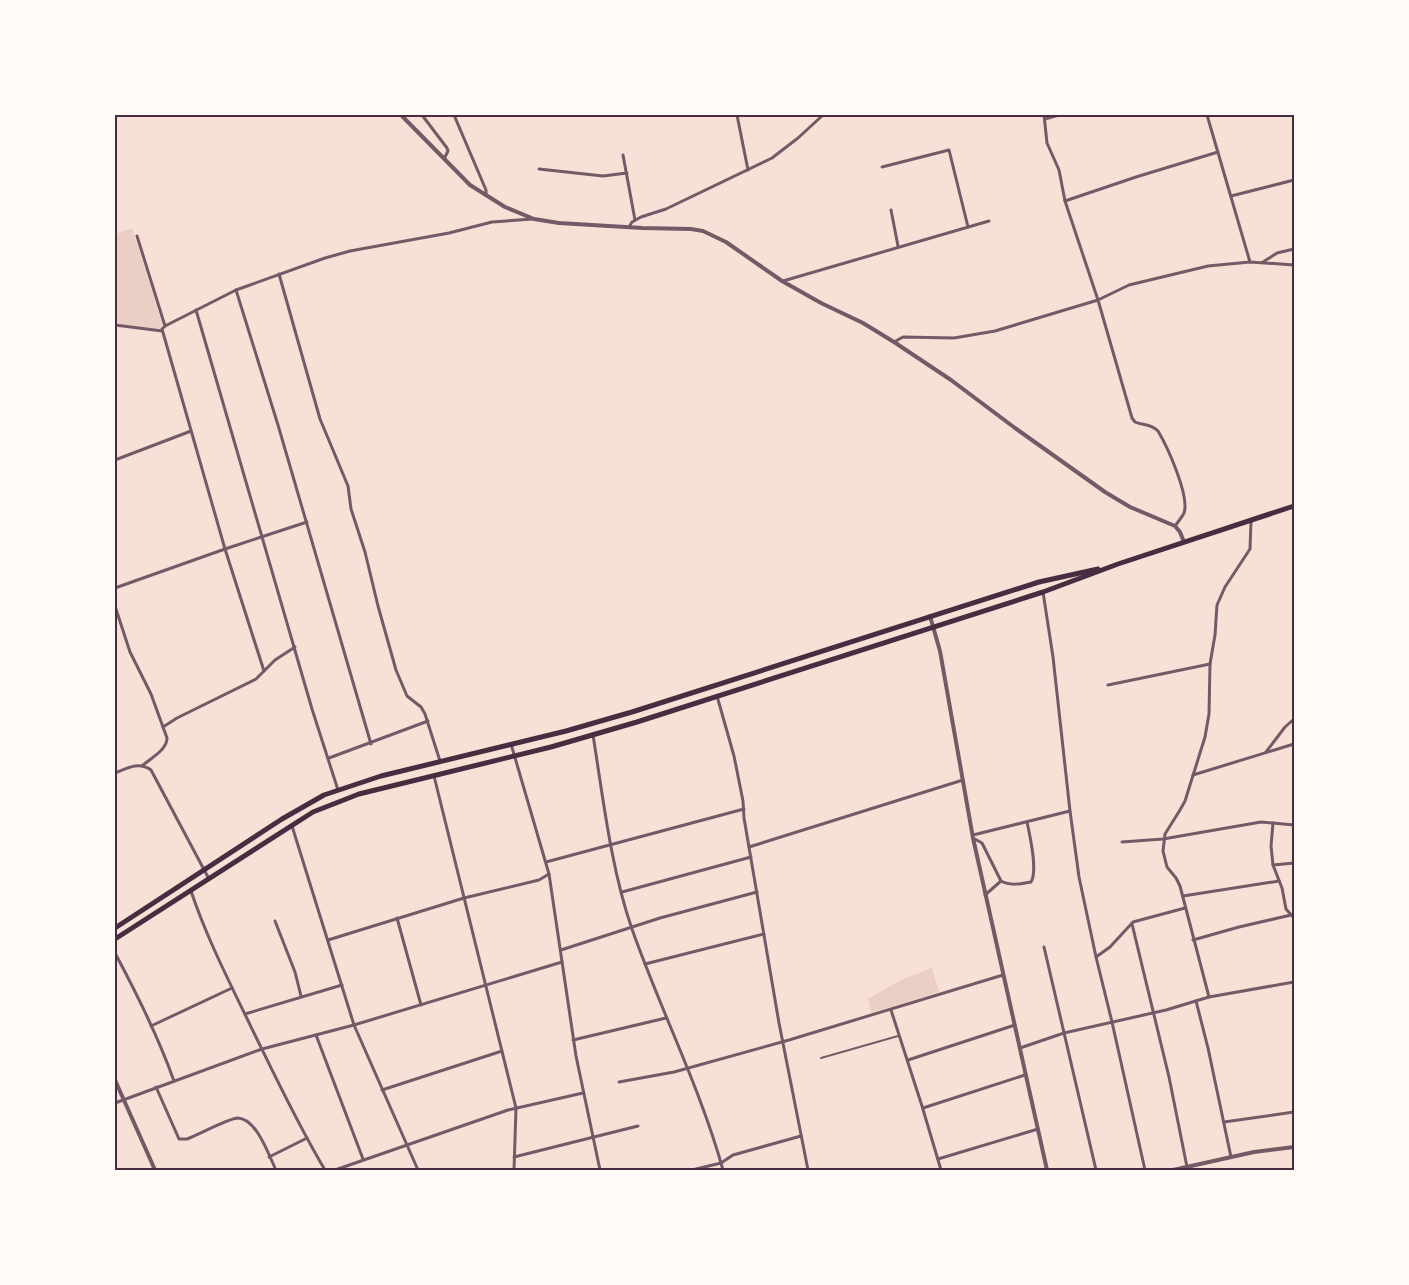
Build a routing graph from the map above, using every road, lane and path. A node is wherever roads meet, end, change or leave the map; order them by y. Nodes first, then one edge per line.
1 (402, 115) edge
2 (422, 115) edge
3 (454, 115) edge
4 (737, 115) edge
5 (823, 115) edge
6 (1058, 115) edge
7 (1207, 115) edge
8 (1045, 117) edge
9 (1218, 152) junction
10 (623, 155) dead end
11 (444, 159) junction
12 (882, 168) dead end
13 (539, 169) dead end
14 (748, 170) junction
15 (627, 173) junction
16 (1294, 180) edge
17 (486, 196) junction
18 (1231, 196) junction
19 (1065, 201) junction
20 (891, 210) dead end
21 (534, 219) junction
22 (635, 220) junction
23 (989, 221) dead end
24 (629, 227) junction
25 (968, 227) junction
26 (137, 236) dead end
27 (898, 246) junction
28 (1294, 250) edge
29 (1250, 262) junction
30 (1263, 263) junction
31 (1294, 265) edge
32 (279, 274) junction
33 (782, 281) junction
34 (236, 290) junction
35 (1098, 300) junction
36 (196, 310) junction
37 (115, 325) edge
38 (163, 329) junction
39 (894, 342) junction
40 (191, 431) junction
41 (115, 460) edge
42 (1294, 506) edge
43 (1251, 521) junction
44 (307, 522) junction
45 (1175, 526) junction
46 (262, 537) junction
47 (1184, 542) junction
48 (225, 548) junction
49 (1118, 564) junction
50 (115, 588) edge
51 (1043, 592) junction
52 (115, 606) edge
53 (930, 616) junction
54 (934, 627) junction
55 (295, 647) junction
56 (1210, 664) junction
57 (264, 672) junction
58 (1108, 685) dead end
59 (717, 696) junction
60 (1294, 719) edge
61 (428, 721) junction
62 (163, 727) junction
63 (593, 734) junction
64 (371, 744) junction
65 (511, 744) junction
66 (1294, 744) edge
67 (1266, 752) junction
68 (514, 756) junction
69 (329, 758) junction
70 (440, 760) junction
71 (142, 766) junction
72 (115, 773) edge
73 (1193, 775) junction
74 (434, 776) junction
75 (963, 780) junction
76 (338, 790) junction
77 (744, 809) junction
78 (1070, 811) junction
79 (1027, 822) junction
80 (1273, 823) junction
81 (292, 825) junction
82 (1294, 825) edge
83 (973, 837) junction
84 (1163, 839) junction
85 (1122, 842) dead end
86 (611, 843) junction
87 (749, 846) junction
88 (751, 857) junction
89 (546, 862) junction
90 (1294, 863) edge
91 (1273, 865) junction
92 (204, 870) junction
93 (549, 874) junction
94 (210, 879) junction
95 (1001, 881) junction
96 (1278, 882) junction
97 (191, 891) junction
98 (622, 892) junction
99 (757, 892) junction
100 (985, 895) junction
101 (1183, 896) junction
102 (464, 898) junction
103 (1185, 908) junction
104 (1292, 916) edge
105 (397, 918) junction
106 (275, 921) dead end
107 (1132, 924) junction
108 (631, 927) junction
109 (115, 928) edge
110 (764, 934) junction
111 (115, 939) edge
112 (328, 940) junction
113 (1193, 940) junction
114 (1044, 947) dead end
115 (560, 950) junction
116 (115, 953) edge
117 (1096, 957) junction
118 (562, 962) junction
119 (645, 964) junction
120 (1003, 975) junction
121 (1294, 982) edge
122 (342, 984) junction
123 (486, 985) junction
124 (232, 988) junction
125 (301, 996) junction
126 (1209, 997) junction
127 (1196, 1001) junction
128 (421, 1005) junction
129 (891, 1010) junction
130 (1153, 1013) junction
131 (245, 1014) junction
132 (666, 1018) junction
133 (1112, 1022) junction
134 (354, 1025) junction
135 (1015, 1025) junction
136 (151, 1026) junction
137 (1064, 1033) junction
138 (316, 1035) junction
139 (900, 1035) junction
140 (573, 1040) junction
141 (783, 1042) junction
142 (1020, 1048) junction
143 (262, 1049) junction
144 (502, 1051) junction
145 (821, 1058) dead end
146 (908, 1060) junction
147 (687, 1069) junction
148 (1025, 1075) junction
149 (115, 1080) edge
150 (174, 1081) junction
151 (619, 1082) dead end
152 (156, 1087) junction
153 (382, 1090) junction
154 (583, 1092) junction
155 (123, 1099) junction
156 (115, 1103) edge
157 (516, 1108) junction
158 (923, 1108) junction
159 (1294, 1112) edge
160 (1224, 1122) junction
161 (638, 1126) dead end
162 (1038, 1129) junction
163 (801, 1136) junction
164 (593, 1137) junction
165 (307, 1138) junction
166 (407, 1144) junction
167 (1294, 1147) edge
168 (269, 1157) junction
169 (514, 1157) junction
170 (1231, 1157) junction
171 (363, 1159) junction
172 (938, 1159) junction
173 (721, 1163) junction
174 (1187, 1167) junction
175 (155, 1170) edge
176 (276, 1170) edge
177 (325, 1170) edge
178 (335, 1170) edge
179 (418, 1170) edge
180 (514, 1170) edge
181 (600, 1170) edge
182 (692, 1170) edge
183 (723, 1170) edge
184 (808, 1170) edge
185 (941, 1170) edge
186 (1047, 1170) edge
187 (1096, 1170) edge
188 (1145, 1170) edge
189 (1173, 1170) edge

1 - 11 street
2 - 11 street
3 - 17 street
4 - 14 street
5 - 14 street
6 - 8 street
7 - 9 street
8 - 19 street
9 - 18 street
9 - 19 street
10 - 15 street
11 - 17 street
12 - 25 street
13 - 15 street
14 - 22 street
15 - 22 street
16 - 18 street
17 - 21 street
18 - 29 street
19 - 35 street
20 - 27 street
21 - 24 street
21 - 32 street
22 - 24 street
23 - 25 street
24 - 33 street
25 - 27 street
26 - 38 street
27 - 33 street
28 - 30 street
29 - 30 street
29 - 35 street
30 - 31 street
32 - 34 street
32 - 61 street
33 - 39 street
34 - 36 street
34 - 44 street
35 - 39 street
35 - 45 street
36 - 38 street
36 - 46 street
37 - 38 street
38 - 40 street
39 - 45 street
40 - 41 street
40 - 48 street
42 - 43 main road
43 - 47 main road
43 - 56 street
44 - 46 street
44 - 64 street
45 - 47 street
46 - 48 street
46 - 55 street
47 - 49 main road
48 - 50 street
48 - 57 street
49 - 51 main road
49 - 53 main road
51 - 54 main road
51 - 78 street
52 - 62 street
53 - 54 street
53 - 65 main road
54 - 59 main road
54 - 75 street
55 - 57 street
55 - 69 street
56 - 58 street
56 - 73 street
57 - 62 street
59 - 63 main road
59 - 77 street
60 - 67 street
61 - 64 street
61 - 70 street
62 - 71 street
63 - 68 main road
63 - 86 street
64 - 69 street
65 - 68 street
65 - 70 main road
66 - 67 street
67 - 73 street
68 - 74 main road
68 - 89 street
69 - 76 street
70 - 76 main road
71 - 72 street
71 - 92 street
73 - 84 street
74 - 81 main road
74 - 102 street
75 - 83 street
75 - 87 street
76 - 92 main road
77 - 86 street
77 - 87 street
78 - 79 street
78 - 117 street
79 - 83 street
79 - 95 street
80 - 82 street
80 - 84 street
80 - 91 street
81 - 94 main road
81 - 112 street
83 - 95 street
83 - 100 street
84 - 85 street
84 - 101 street
86 - 89 street
86 - 98 street
87 - 88 street
88 - 98 street
88 - 99 street
89 - 93 street
90 - 91 street
91 - 96 street
92 - 94 street
92 - 109 main road
93 - 102 street
93 - 115 street
94 - 97 main road
95 - 100 street
96 - 101 street
96 - 104 street
97 - 111 main road
97 - 124 street
98 - 108 street
99 - 108 street
99 - 110 street
100 - 120 street
101 - 103 street
102 - 105 street
102 - 123 street
103 - 107 street
103 - 113 street
104 - 113 street
105 - 112 street
105 - 128 street
106 - 125 street
107 - 117 street
107 - 130 street
108 - 115 street
108 - 119 street
110 - 119 street
110 - 141 street
112 - 122 street
113 - 126 street
114 - 137 street
115 - 118 street
116 - 136 street
117 - 133 street
118 - 123 street
118 - 140 street
119 - 132 street
120 - 129 street
120 - 135 street
121 - 126 street
122 - 125 street
122 - 134 street
123 - 128 street
123 - 144 street
124 - 131 street
124 - 136 street
125 - 131 street
126 - 127 street
127 - 130 street
127 - 160 street
128 - 134 street
129 - 139 street
129 - 141 street
130 - 133 street
130 - 174 street
131 - 143 street
132 - 140 street
132 - 147 street
133 - 137 street
133 - 188 street
134 - 138 street
134 - 153 street
135 - 142 street
135 - 146 street
136 - 150 street
137 - 142 street
137 - 187 street
138 - 143 street
138 - 171 street
139 - 145 lane
139 - 146 street
140 - 154 street
141 - 147 street
141 - 163 street
142 - 148 street
143 - 150 street
143 - 165 street
144 - 153 street
144 - 157 street
146 - 158 street
147 - 151 street
147 - 173 street
148 - 158 street
148 - 162 street
149 - 155 street
150 - 152 street
152 - 155 street
152 - 168 street
153 - 166 street
154 - 157 street
154 - 164 street
155 - 156 street
155 - 175 street
157 - 166 street
157 - 169 street
158 - 172 street
159 - 160 street
160 - 170 street
161 - 164 street
162 - 172 street
162 - 186 street
163 - 173 street
163 - 184 street
164 - 169 street
164 - 181 street
165 - 168 street
165 - 177 street
166 - 171 street
166 - 179 street
167 - 170 street
168 - 176 street
169 - 180 street
170 - 174 street
171 - 178 street
172 - 185 street
173 - 182 street
173 - 183 street
174 - 189 street

